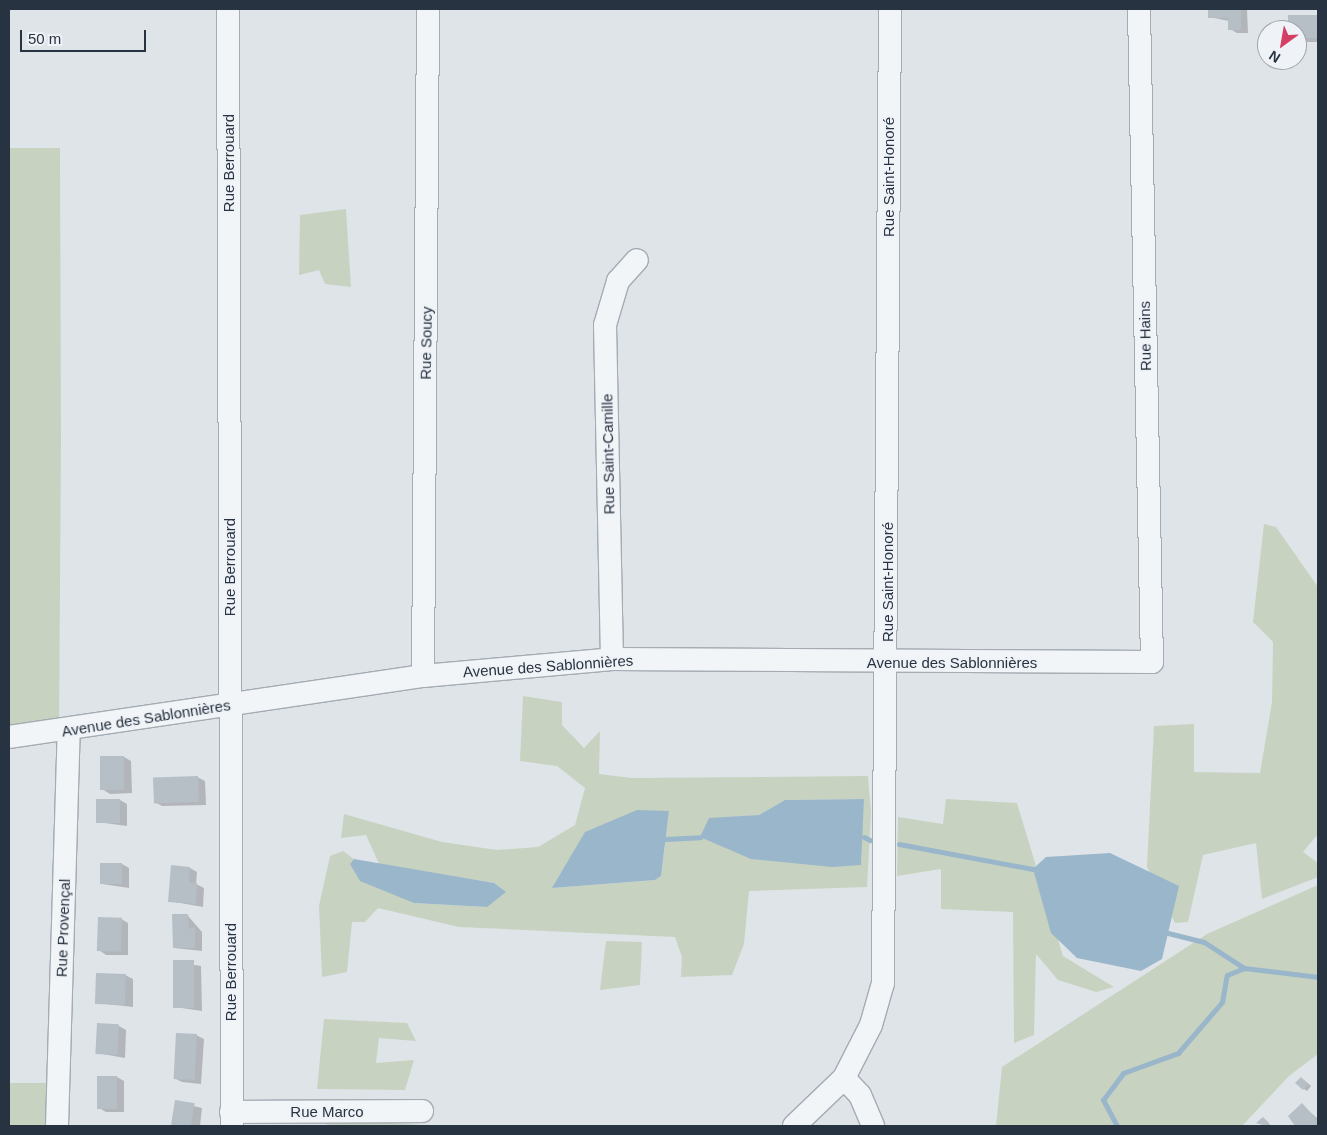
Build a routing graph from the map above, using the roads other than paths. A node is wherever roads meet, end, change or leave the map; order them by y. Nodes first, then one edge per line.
1 (228, 9) edge
2 (428, 9) edge
3 (890, 9) edge
4 (1139, 9) edge
5 (637, 260) dead end
6 (612, 659) junction
7 (1152, 662) joint
8 (888, 663) junction
9 (423, 676) junction
10 (230, 706) junction
11 (69, 730) junction
12 (9, 737) edge
13 (844, 1078) junction
14 (422, 1111) dead end
15 (232, 1119) edge
16 (57, 1126) edge
17 (794, 1126) edge
18 (873, 1126) edge

1 - 10 street, Rue Berrouard
2 - 9 street, Rue Soucy
3 - 8 street, Rue Saint-Honoré
4 - 7 street, Rue Hains
5 - 6 street, Rue Saint-Camille
6 - 8 street, Avenue des Sablonnières
6 - 9 street, Avenue des Sablonnières
7 - 8 street, Avenue des Sablonnières
8 - 13 street, Rue Saint-Honoré
9 - 10 street, Avenue des Sablonnières
10 - 11 street, Avenue des Sablonnières
10 - 15 street, Rue Berrouard
11 - 12 street, Avenue des Sablonnières
11 - 16 street, Rue Provençal
13 - 17 street, Rue Saint-Honoré
13 - 18 street
14 - 15 street, Rue Marco

